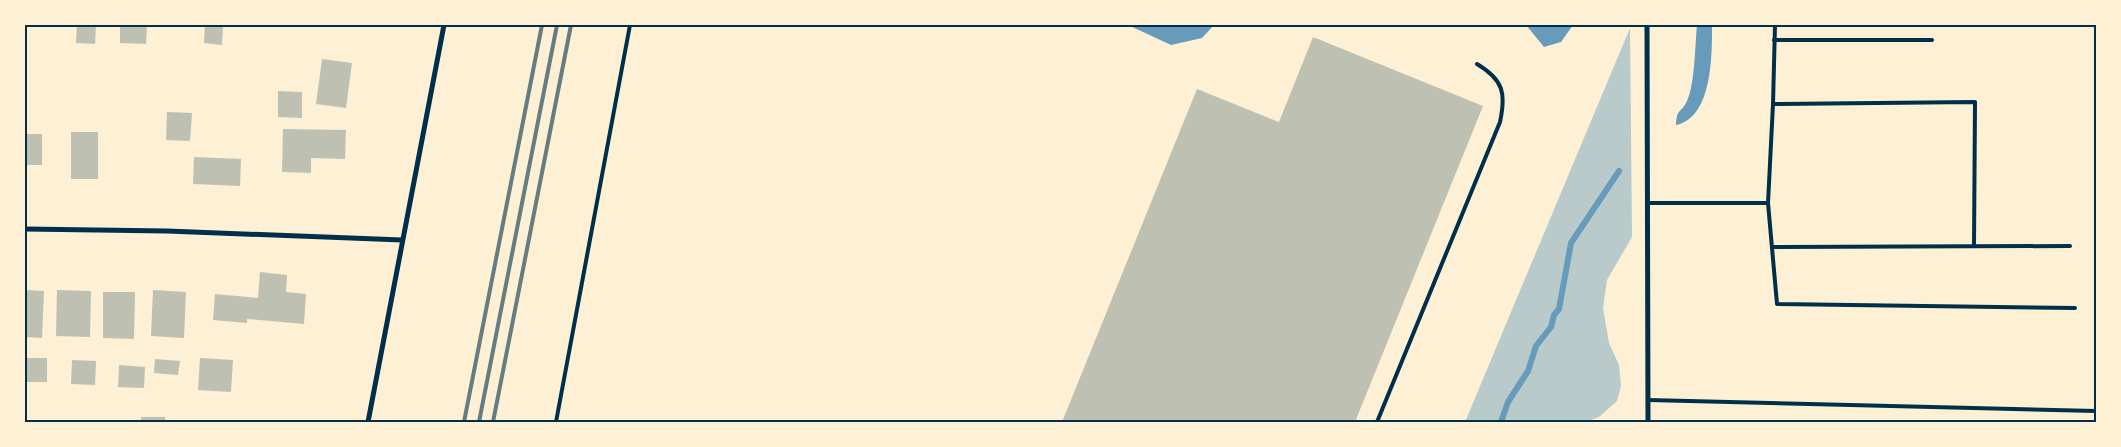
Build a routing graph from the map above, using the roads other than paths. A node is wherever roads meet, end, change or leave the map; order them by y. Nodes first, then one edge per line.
1 (444, 25) edge
2 (630, 25) edge
3 (1647, 25) edge
4 (1775, 25) edge
5 (1774, 40) junction
6 (1932, 40) dead end
7 (1478, 64) dead end
8 (1773, 104) junction
9 (1647, 203) junction
10 (1768, 203) junction
11 (25, 229) edge
12 (402, 240) junction
13 (1974, 246) junction
14 (2070, 246) dead end
15 (1772, 247) junction
16 (2075, 308) dead end
17 (1648, 400) junction
18 (2096, 411) edge
19 (368, 422) edge
20 (556, 422) edge
21 (1377, 422) edge
22 (1648, 422) edge

1 - 12 street
2 - 20 lane
3 - 9 street
4 - 5 lane
5 - 6 lane
5 - 8 lane
7 - 21 lane
8 - 10 lane
8 - 13 lane
9 - 10 lane
9 - 17 street
10 - 15 lane
11 - 12 street
12 - 19 street
13 - 14 lane
13 - 15 lane
15 - 16 lane
17 - 18 lane
17 - 22 street

